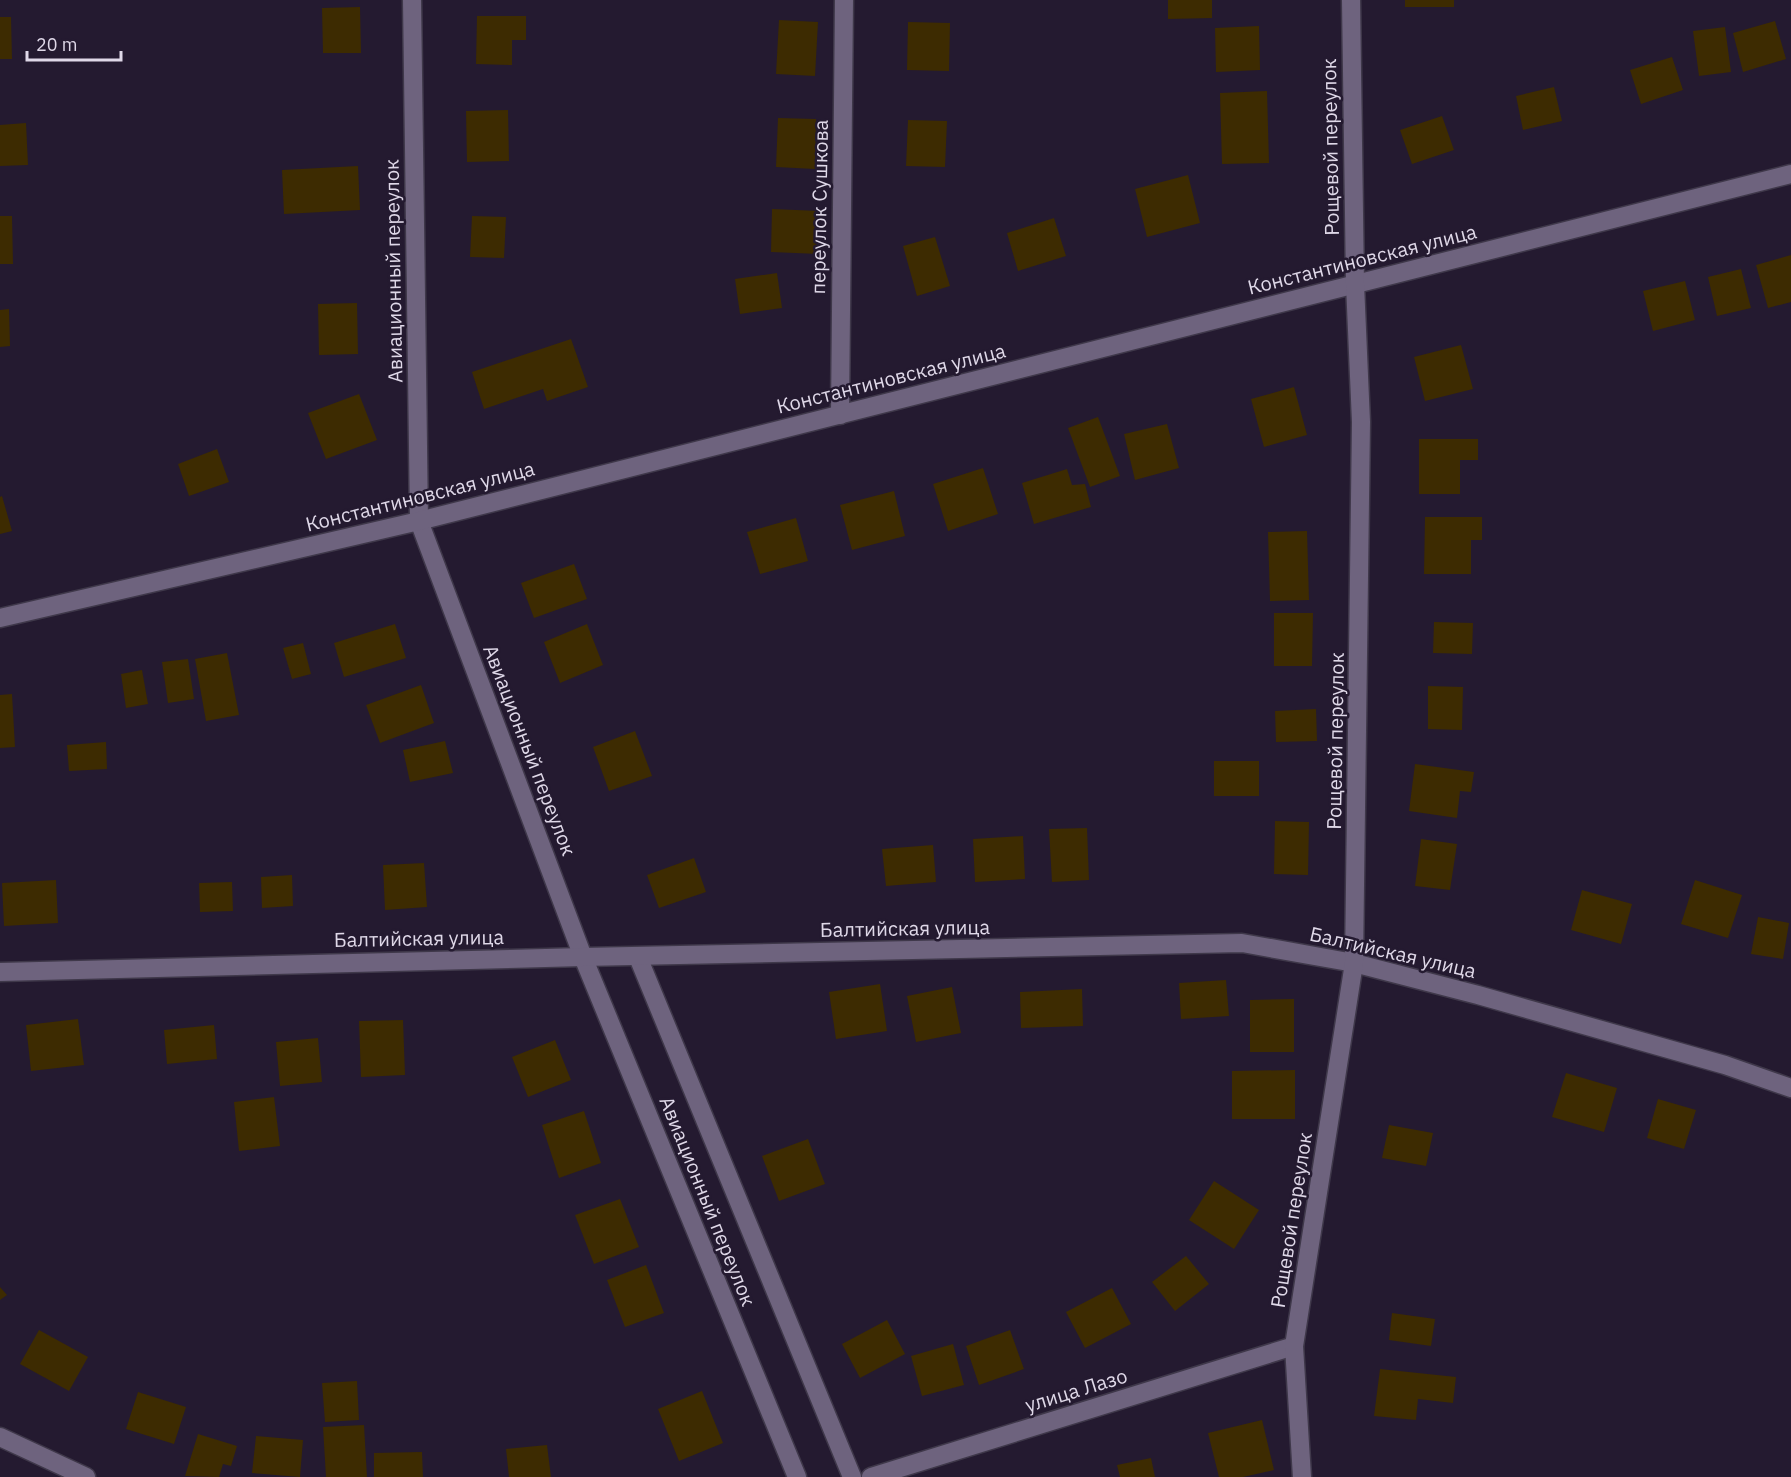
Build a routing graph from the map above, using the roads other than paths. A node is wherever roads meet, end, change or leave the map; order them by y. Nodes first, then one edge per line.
1 (412, 0) edge
2 (844, 0) edge
3 (1351, 0) edge
4 (1791, 174) edge
5 (1354, 284) junction
6 (840, 415) junction
7 (419, 521) junction
8 (0, 618) edge
9 (584, 957) junction
10 (638, 957) junction
11 (1354, 963) junction
12 (0, 972) edge
13 (1791, 1088) edge
14 (1294, 1346) junction
15 (0, 1437) edge
16 (86, 1477) edge
17 (797, 1477) edge
18 (852, 1477) edge
19 (871, 1477) edge
20 (1302, 1477) edge

1 - 7 street, Авиационный переулок
2 - 6 street, переулок Сушкова
3 - 5 street, Рощевой переулок
4 - 5 street, Константиновская улица
5 - 6 street, Константиновская улица
5 - 11 street, Рощевой переулок
6 - 7 street, Константиновская улица
7 - 8 street, Константиновская улица
7 - 9 street, Авиационный переулок
9 - 10 street, Балтийская улица
9 - 12 street, Балтийская улица
9 - 17 street, Авиационный переулок
10 - 11 street, Балтийская улица
10 - 18 street, Авиационный переулок
11 - 13 street, Балтийская улица
11 - 14 street, Рощевой переулок
14 - 19 street, улица Лазо
14 - 20 street, Рощевой переулок
15 - 16 street

